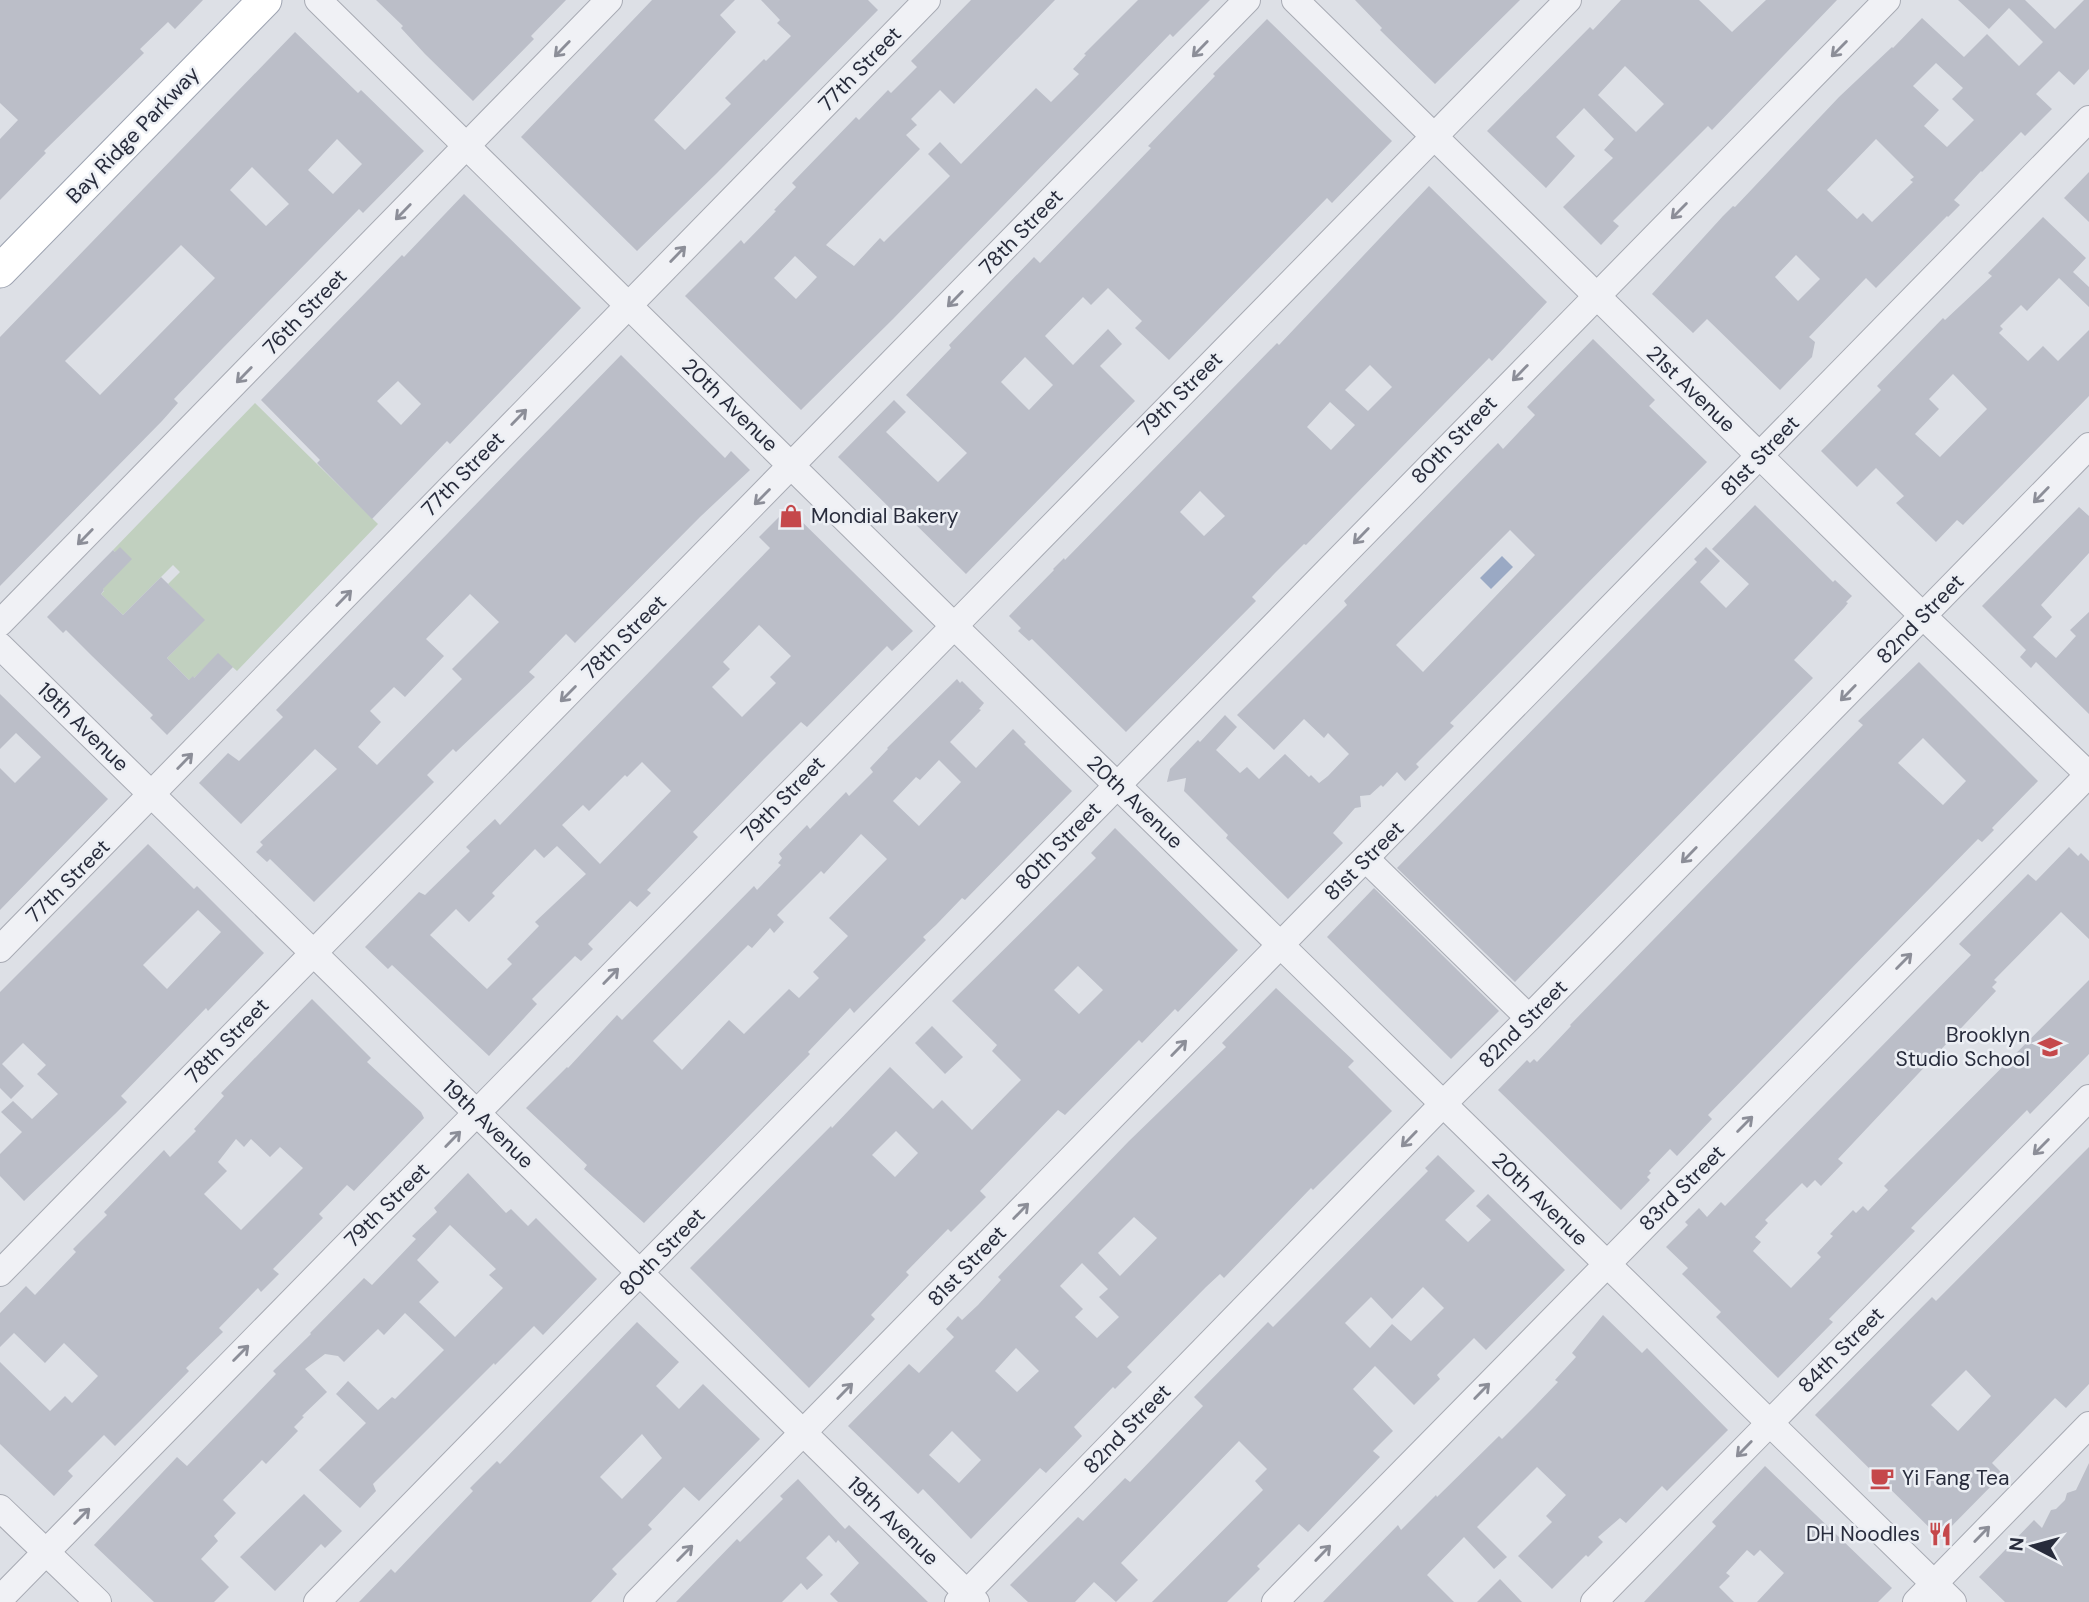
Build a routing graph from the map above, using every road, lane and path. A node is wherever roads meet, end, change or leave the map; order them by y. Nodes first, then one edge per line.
1 (265, 0) edge
2 (318, 0) edge
3 (609, 0) edge
4 (927, 0) edge
5 (1247, 0) edge
6 (1294, 0) edge
7 (1568, 0) edge
8 (1887, 0) edge
9 (2089, 119) edge
10 (1434, 136) junction
11 (468, 146) junction
12 (0, 271) edge
13 (1596, 295) junction
14 (628, 306) junction
15 (2089, 446) edge
16 (1760, 457) junction
17 (792, 466) junction
18 (1923, 616) junction
19 (0, 624) edge
20 (953, 625) junction
21 (0, 646) edge
22 (2089, 774) edge
23 (1117, 785) junction
24 (152, 794) junction
25 (1366, 859) junction
26 (1280, 945) junction
27 (0, 949) edge
28 (314, 953) junction
29 (1529, 1018) junction
30 (2089, 1098) edge
31 (1443, 1104) junction
32 (478, 1113) junction
33 (1606, 1264) junction
34 (0, 1273) edge
35 (640, 1273) junction
36 (1769, 1424) junction
37 (2089, 1425) edge
38 (804, 1433) junction
39 (0, 1508) edge
40 (46, 1553) junction
41 (1934, 1583) junction
42 (967, 1599) edge
43 (0, 1600) edge
44 (98, 1602) edge
45 (317, 1602) edge
46 (637, 1602) edge
47 (1275, 1602) edge
48 (1594, 1602) edge
49 (1916, 1602) edge
50 (1954, 1602) edge

1 - 12 main road, Bay Ridge Parkway
2 - 11 street, 20th Avenue
3 -> 11 street, 76th Street
14 -> 4 street, 77th Street
5 -> 17 street, 78th Street
6 - 10 street, 21st Avenue
7 - 10 street, 79th Street
8 -> 13 street, 80th Street
9 - 16 street, 81st Street
10 - 13 street, 21st Avenue
10 - 20 street, 79th Street
11 - 14 street, 20th Avenue
11 -> 19 street, 76th Street
13 - 16 street, 21st Avenue
13 -> 23 street, 80th Street
14 - 17 street, 20th Avenue
24 -> 14 street, 77th Street
15 -> 18 street, 82nd Street
16 - 18 street, 21st Avenue
16 - 25 street, 81st Street
17 - 20 street, 20th Avenue
17 -> 28 street, 78th Street
18 - 22 street, 21st Avenue
18 -> 29 street, 82nd Street
20 - 23 street, 20th Avenue
32 -> 20 street, 79th Street
21 - 24 street, 19th Avenue
33 -> 22 street, 83rd Street
23 - 26 street, 20th Avenue
23 - 35 street, 80th Street
24 - 27 street, 77th Street
24 - 28 street, 19th Avenue
25 - 26 street, 81st Street
25 - 29 street
26 - 31 street, 20th Avenue
38 -> 26 street, 81st Street
28 - 32 street, 19th Avenue
28 - 34 street, 78th Street
29 - 31 street, 82nd Street
30 -> 36 street, 84th Street
31 - 33 street, 20th Avenue
31 -> 42 street, 82nd Street
32 - 35 street, 19th Avenue
40 -> 32 street, 79th Street
33 - 36 street, 20th Avenue
47 -> 33 street, 83rd Street
35 - 38 street, 19th Avenue
35 - 45 street, 80th Street
36 - 41 street, 20th Avenue
36 -> 48 street, 84th Street
41 -> 37 street
38 - 42 street, 19th Avenue
46 -> 38 street, 81st Street
39 - 40 street
40 - 43 street, 79th Street
40 - 44 street
41 - 49 street
41 - 50 street, 20th Avenue

